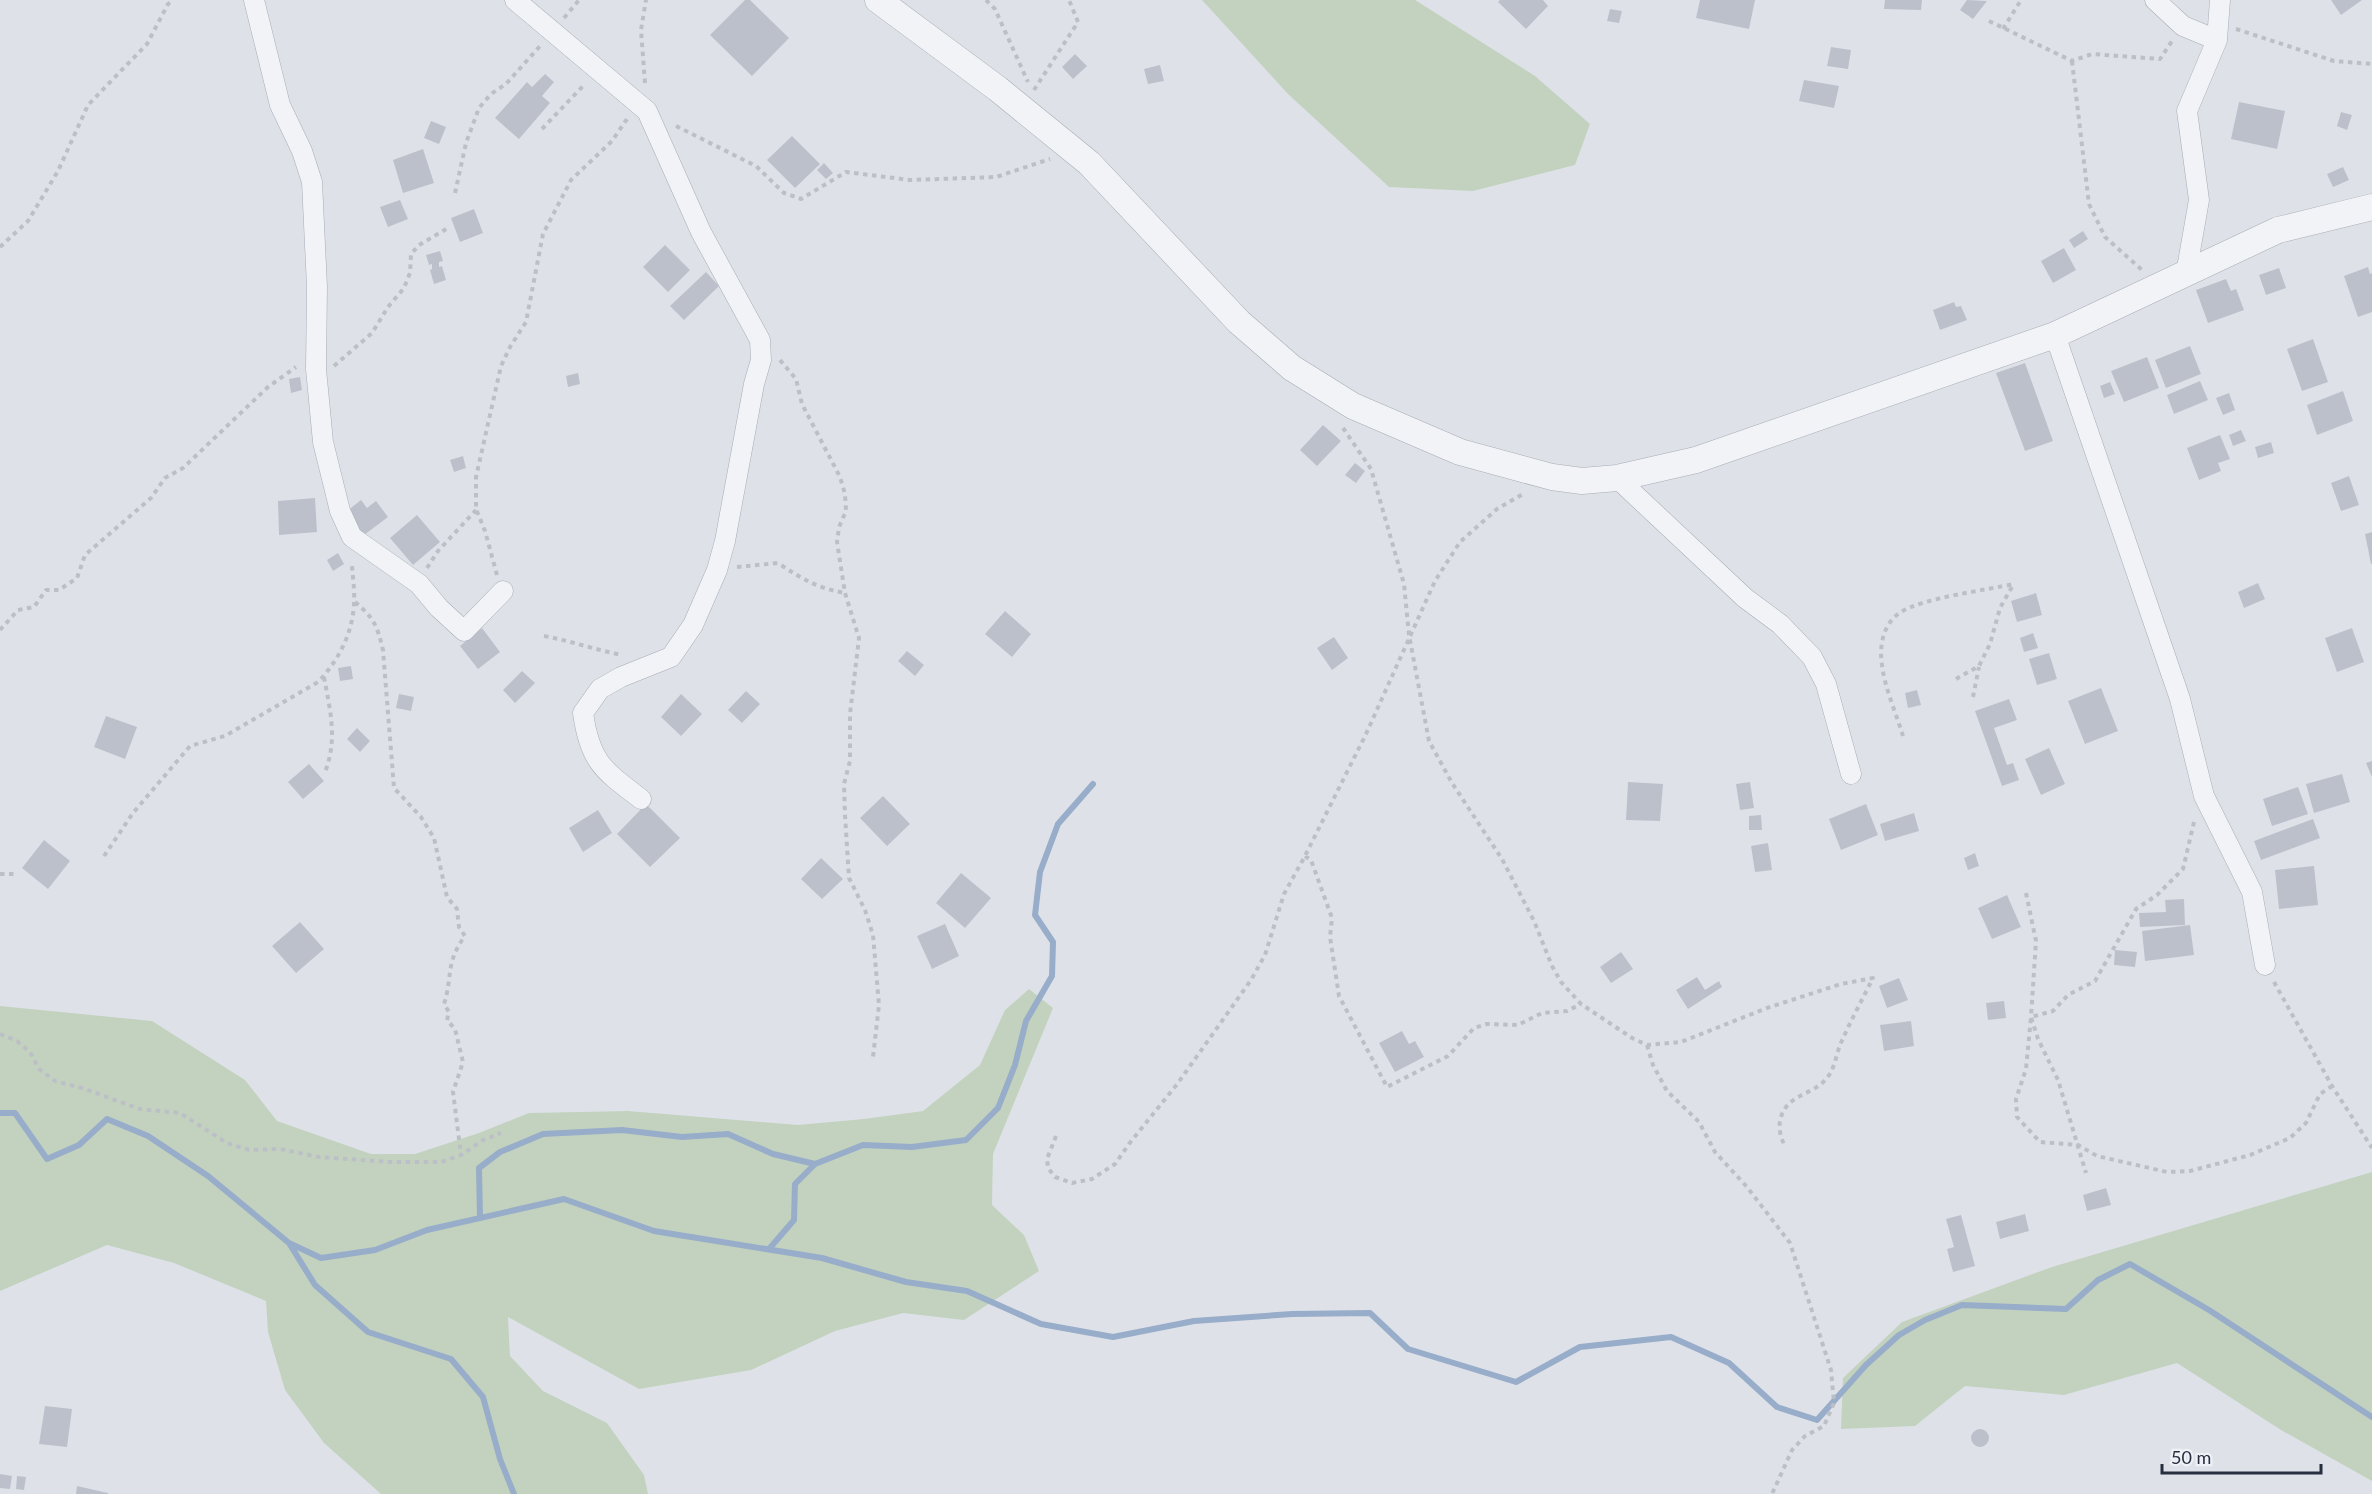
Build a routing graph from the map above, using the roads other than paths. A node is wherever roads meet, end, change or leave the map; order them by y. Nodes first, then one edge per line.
1 (254, 0) edge
2 (515, 0) edge
3 (878, 0) edge
4 (2155, 0) edge
5 (2220, 0) edge
6 (2217, 32) junction
7 (2372, 207) edge
8 (2186, 274) junction
9 (2055, 335) junction
10 (1617, 478) junction
11 (503, 591) road end
12 (1851, 774) dead end
13 (641, 799) dead end
14 (2265, 965) road end

1 - 11 street
2 - 13 street
3 - 10 street
4 - 6 street
5 - 6 street
6 - 8 street
7 - 8 street
8 - 9 street
9 - 10 street
9 - 14 street
10 - 12 street

